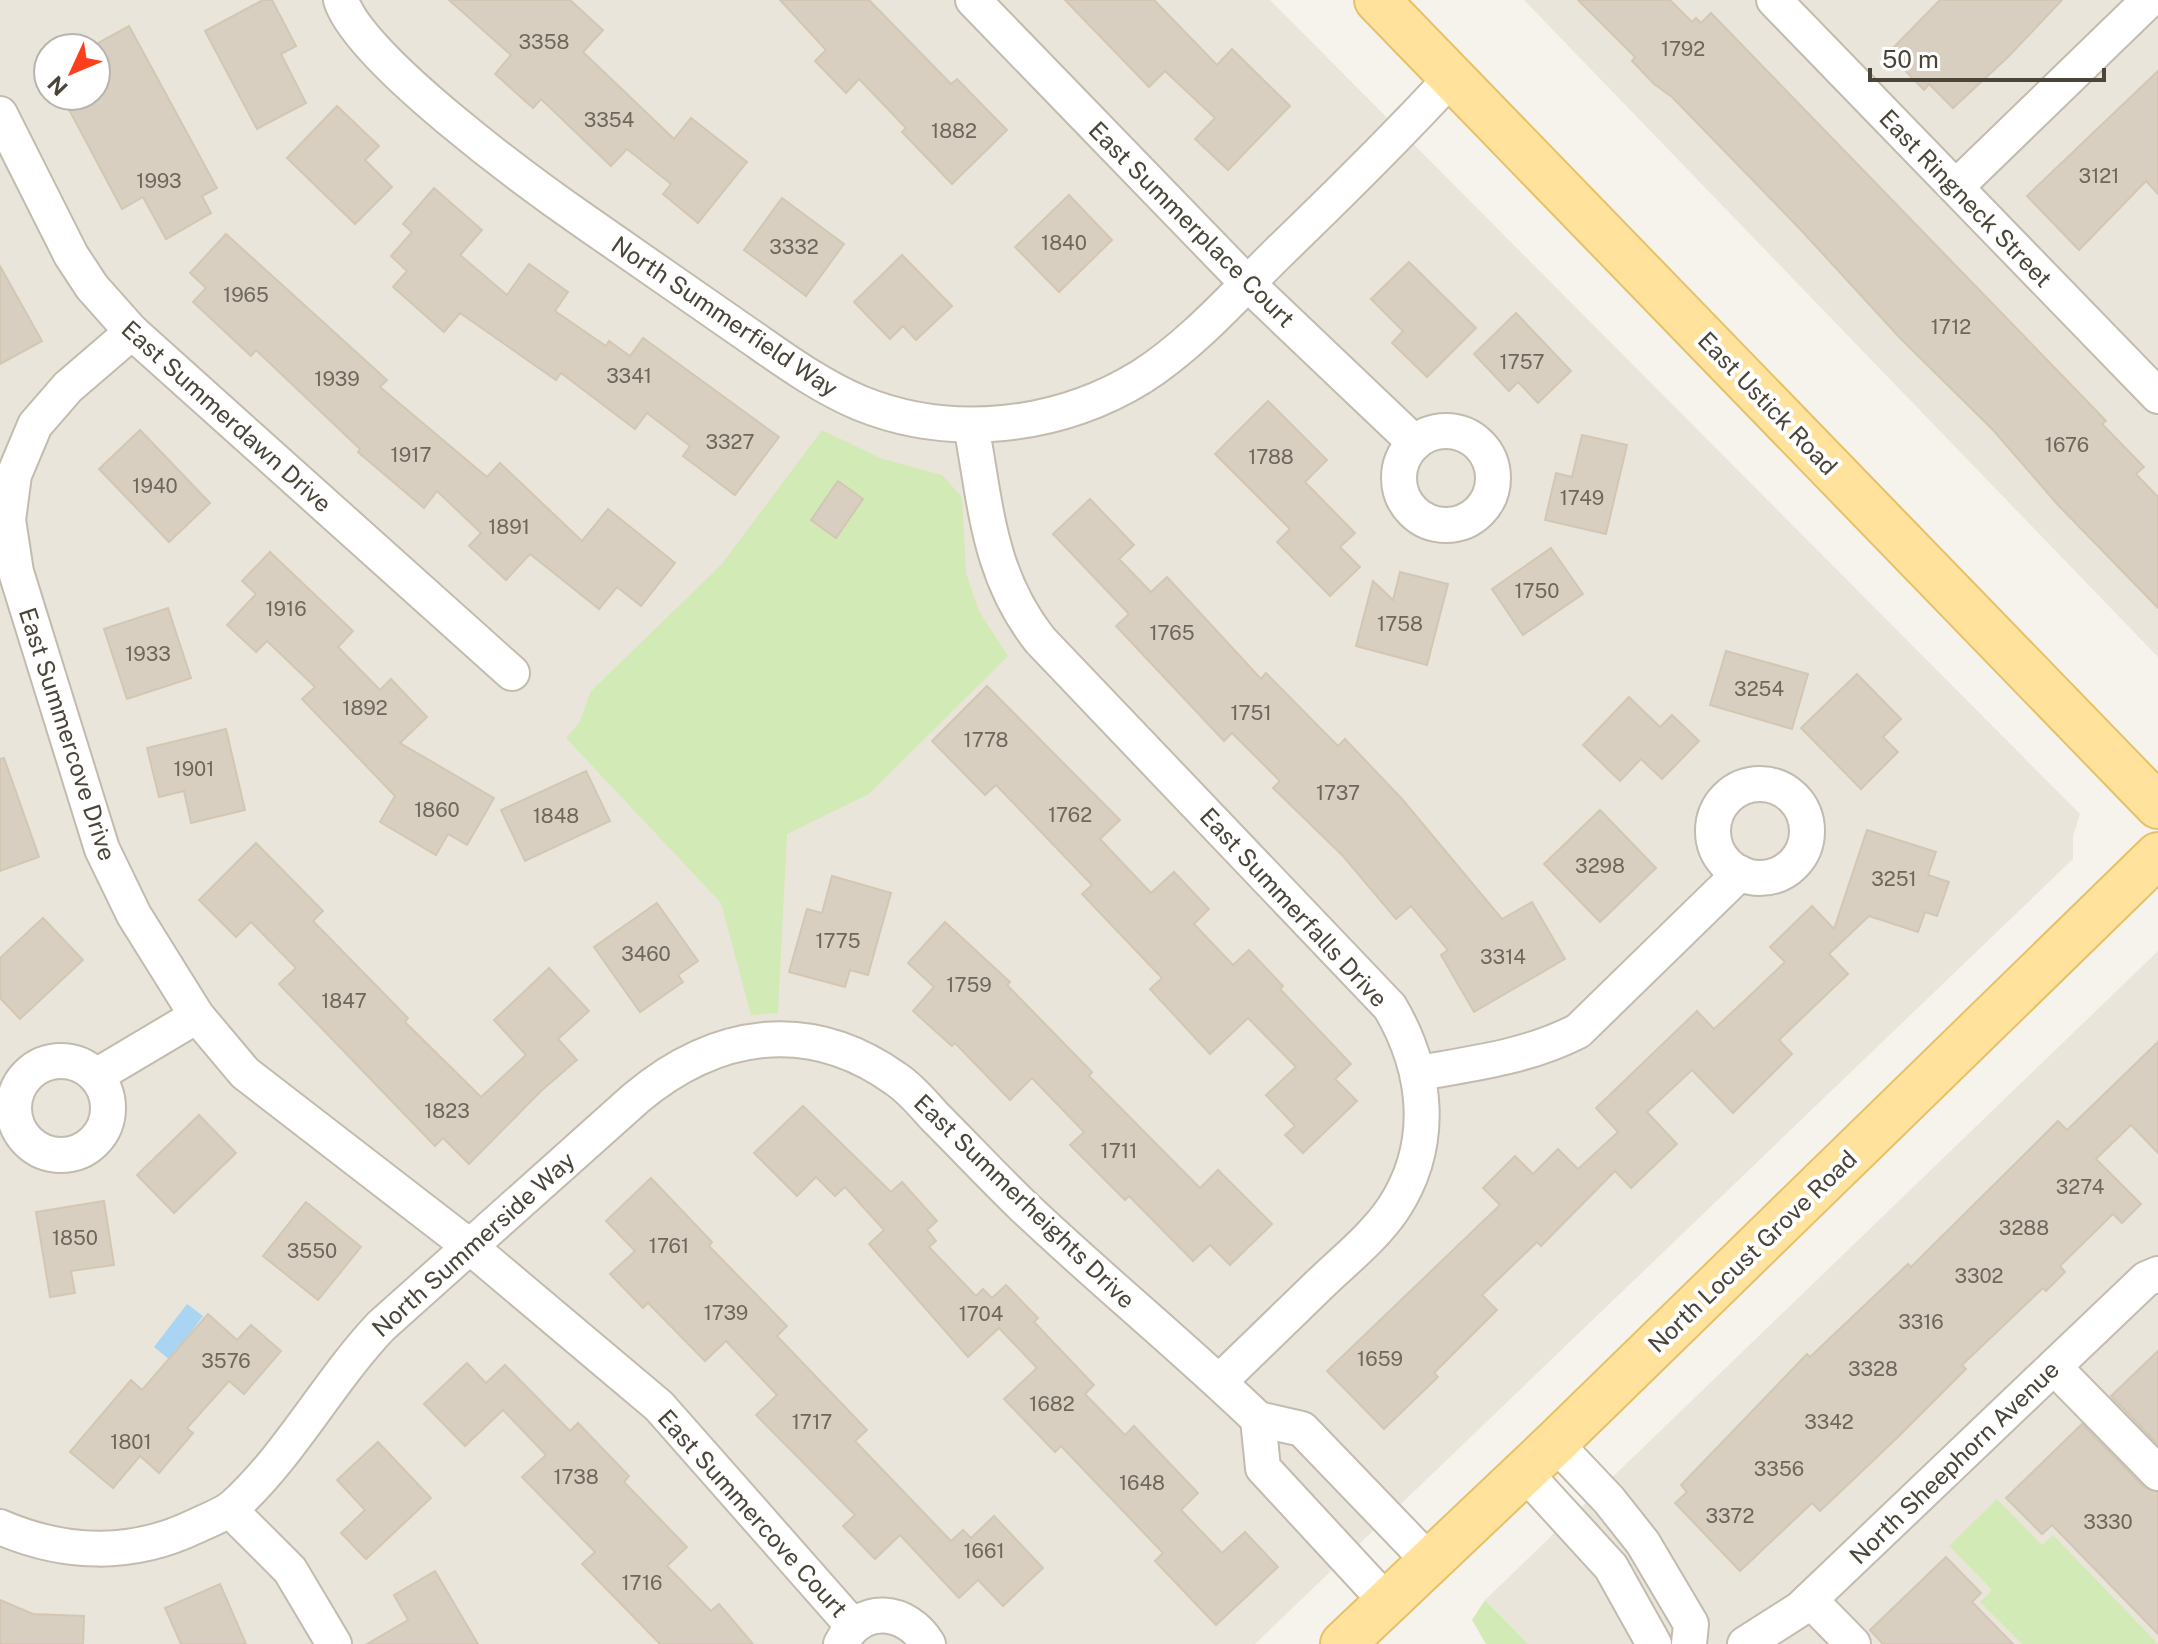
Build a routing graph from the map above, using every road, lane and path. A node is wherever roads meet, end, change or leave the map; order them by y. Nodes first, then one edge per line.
1 (341, 0) edge
2 (973, 0) edge
3 (1377, 0) edge
4 (1774, 0) edge
5 (2149, 0) edge
6 (1452, 77) junction
7 (0, 114) edge
8 (1956, 187) junction
9 (1247, 283) junction
10 (132, 332) junction
11 (2158, 396) edge
12 (971, 425) junction
13 (1415, 443) dead end
14 (512, 673) dead end
15 (2158, 806) edge
16 (2158, 855) edge
17 (1740, 873) dead end
18 (197, 1016) junction
19 (764, 1039) joint
20 (1419, 1073) junction
21 (96, 1076) dead end
22 (469, 1246) junction
23 (2158, 1274) edge
24 (2054, 1367) junction
25 (1219, 1382) junction
26 (1258, 1419) junction
27 (1540, 1458) junction
28 (2158, 1473) edge
29 (230, 1510) junction
30 (0, 1527) edge
31 (1430, 1562) junction
32 (1810, 1600) junction
33 (1387, 1602) junction
34 (847, 1635) edge
35 (334, 1644) edge
36 (928, 1644) edge
37 (1343, 1644) edge
38 (1654, 1644) edge
39 (1689, 1644) edge
40 (1745, 1644) edge
41 (1853, 1644) edge

1 - 12 street, North Summerfield Way
2 - 9 street, East Summerplace Court
3 - 6 main road, East Ustick Road
4 - 8 street, East Ringneck Street
5 - 8 street
6 - 9 street, North Summerfield Way
6 - 15 main road, East Ustick Road
7 - 10 street, East Summerdawn Drive
8 - 11 street, East Ringneck Street
9 - 12 street, North Summerfield Way
9 - 13 street, East Summerplace Court
10 - 14 street, East Summerdawn Drive
10 - 18 street, East Summercove Drive
12 - 20 street, East Summerfalls Drive
16 - 27 main road, North Locust Grove Road
17 - 20 street
18 - 21 street
18 - 22 street, East Summercove Drive
19 - 22 street, North Summerside Way
19 - 25 street, East Summerheights Drive
20 - 25 street, East Summerfalls Drive
22 - 29 street, North Summerside Way
22 - 34 street, East Summercove Court
23 - 24 street, North Sheephorn Avenue
24 - 28 street
24 - 32 street, North Sheephorn Avenue
25 - 26 street, East Summerheights Drive
26 - 31 street
26 - 33 street
27 - 31 main road, North Locust Grove Road
27 - 38 street
27 - 39 street
29 - 30 street
29 - 35 street
31 - 33 main road, North Locust Grove Road
32 - 40 street, North Sheephorn Avenue
32 - 41 street
33 - 37 main road, North Locust Grove Road
34 - 36 street, East Summercove Court

